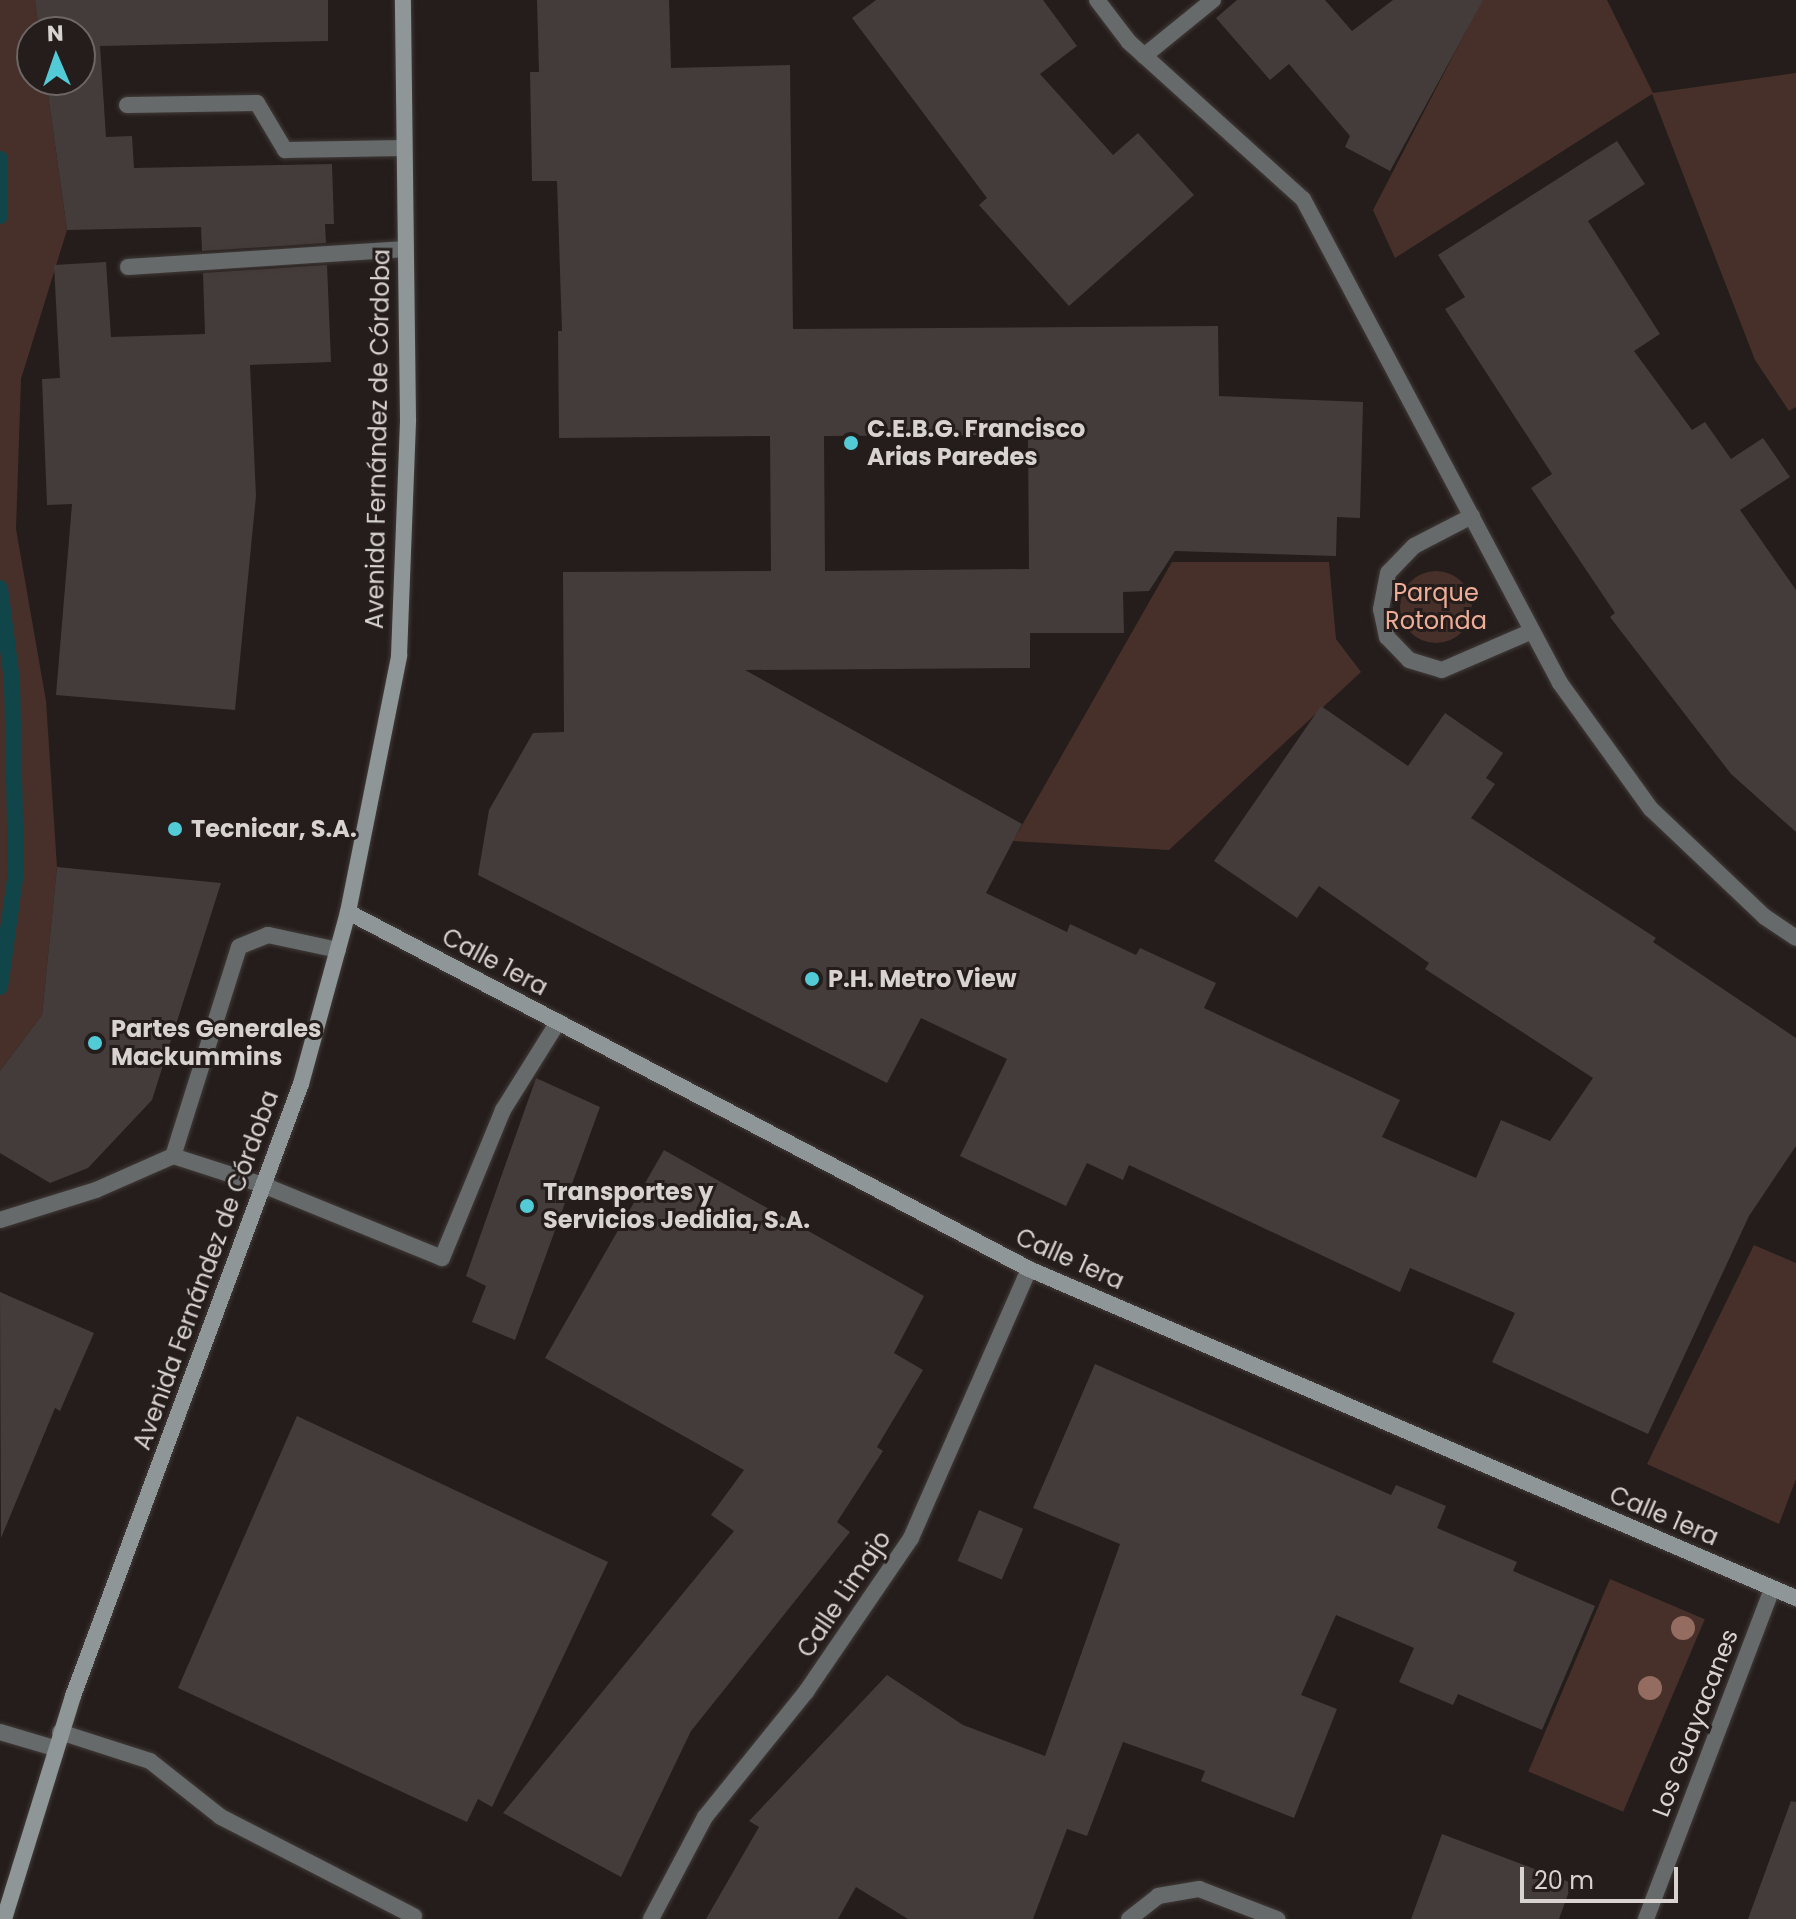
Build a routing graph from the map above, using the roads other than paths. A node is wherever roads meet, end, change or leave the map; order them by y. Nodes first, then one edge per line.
1 (403, 0) edge
2 (1097, 0) edge
3 (1213, 0) edge
4 (1144, 56) junction
5 (127, 105) dead end
6 (404, 148) junction
7 (405, 249) junction
8 (128, 267) dead end
9 (1472, 516) junction
10 (1532, 631) junction
11 (348, 912) junction
12 (1796, 938) edge
13 (338, 950) junction
14 (558, 1022) junction
15 (173, 1156) junction
16 (263, 1185) junction
17 (0, 1220) edge
18 (1029, 1269) junction
19 (1772, 1589) junction
20 (1796, 1598) edge
21 (0, 1732) edge
22 (57, 1740) junction
23 (414, 1916) dead end
24 (4, 1919) edge
25 (651, 1919) edge
26 (1129, 1919) edge
27 (1277, 1919) edge
28 (1646, 1919) edge

1 - 6 main road, Avenida Fernández de Córdoba
2 - 4 street
3 - 4 street
4 - 9 street
5 - 6 street
6 - 7 main road, Avenida Fernández de Córdoba
7 - 8 street
7 - 11 main road, Avenida Fernández de Córdoba
9 - 10 street
9 - 10 street
10 - 12 street
11 - 13 main road, Avenida Fernández de Córdoba
11 - 14 main road, Calle 1era
13 - 15 street
13 - 16 main road, Avenida Fernández de Córdoba
14 - 16 street
14 - 18 main road, Calle 1era
15 - 16 street
15 - 17 street
16 - 22 main road, Avenida Fernández de Córdoba
18 - 19 main road, Calle 1era
18 - 25 street, Calle Limajo
19 - 20 main road, Calle 1era
19 - 28 street, Los Guayacanes
21 - 22 street
22 - 23 street
22 - 24 main road, Avenida Fernández de Córdoba
26 - 27 street

